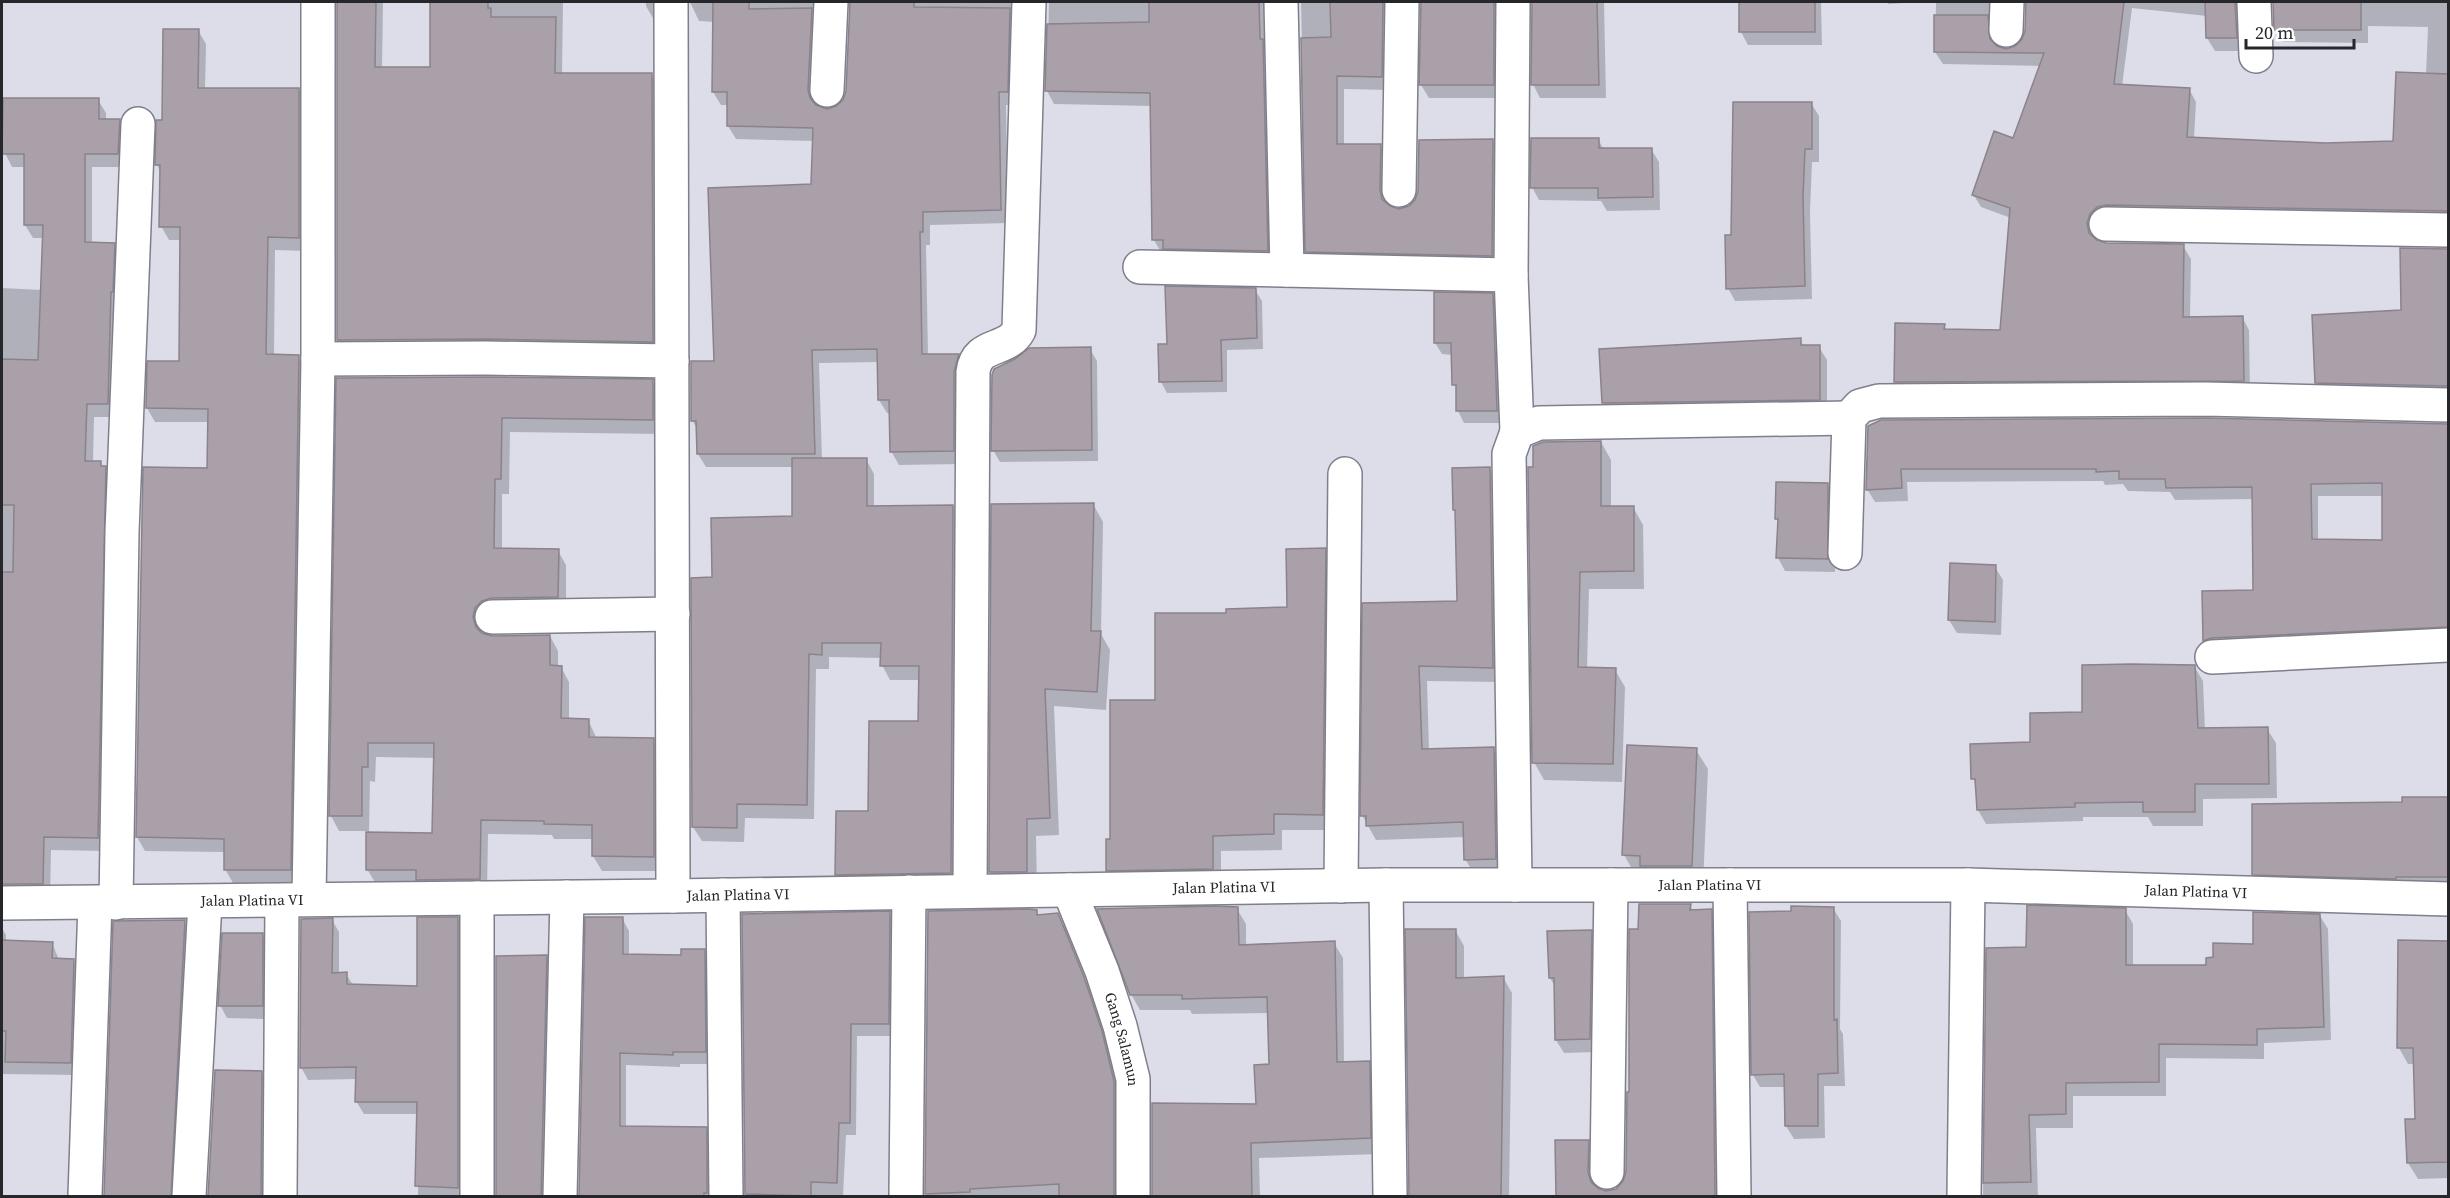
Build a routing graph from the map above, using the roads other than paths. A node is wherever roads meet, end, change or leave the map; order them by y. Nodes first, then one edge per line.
1 (318, 2) edge
2 (671, 2) edge
3 (831, 2) edge
4 (1029, 2) edge
5 (1281, 2) edge
6 (1402, 2) edge
7 (1513, 2) edge
8 (2253, 2) edge
9 (2256, 56) dead end
10 (827, 90) dead end
11 (138, 124) dead end
12 (1398, 190) dead end
13 (2106, 224) dead end
14 (2448, 230) edge
15 (1140, 267) dead end
16 (1287, 270) junction
17 (1511, 275) junction
18 (318, 359) junction
19 (672, 361) junction
20 (2448, 405) edge
21 (1849, 418) junction
22 (1517, 432) junction
23 (1345, 474) dead end
24 (1845, 553) dead end
25 (673, 614) junction
26 (492, 617) dead end
27 (2448, 645) edge
28 (2212, 657) dead end
29 (1386, 885) junction
30 (1515, 885) junction
31 (1611, 885) junction
32 (1730, 885) junction
33 (1968, 885) junction
34 (1341, 886) junction
35 (1069, 890) junction
36 (970, 891) junction
37 (909, 892) junction
38 (723, 895) junction
39 (673, 896) junction
40 (567, 897) junction
41 (477, 898) junction
42 (296, 899) junction
43 (2448, 899) edge
44 (205, 902) junction
45 (2, 903) edge
46 (106, 903) junction
47 (1607, 1172) dead end
48 (84, 1197) edge
49 (189, 1197) edge
50 (280, 1197) edge
51 (477, 1197) edge
52 (560, 1197) edge
53 (726, 1197) edge
54 (906, 1197) edge
55 (1133, 1197) edge
56 (1390, 1197) edge
57 (1734, 1197) edge
58 (1964, 1197) edge

1 - 18 street
2 - 19 street
3 - 10 street
4 - 36 street
5 - 16 street
6 - 12 street
7 - 17 street
8 - 9 street
11 - 46 street
13 - 14 street
15 - 16 street
16 - 17 street
17 - 22 street
18 - 19 street
18 - 42 street
19 - 25 street
20 - 21 street
21 - 22 street
21 - 24 street
22 - 30 street
23 - 34 street
25 - 26 street
25 - 39 street
27 - 28 street
29 - 30 street, Jalan Platina VI
29 - 34 street, Jalan Platina VI
29 - 56 street
30 - 31 street, Jalan Platina VI
31 - 32 street, Jalan Platina VI
31 - 47 street
32 - 33 street, Jalan Platina VI
32 - 57 street
33 - 43 street, Jalan Platina VI
33 - 58 street
34 - 35 street, Jalan Platina VI
35 - 36 street, Jalan Platina VI
35 - 55 street, Gang Salamun
36 - 37 street, Jalan Platina VI
37 - 38 street, Jalan Platina VI
37 - 54 street
38 - 39 street, Jalan Platina VI
38 - 53 street
39 - 40 street, Jalan Platina VI
40 - 41 street, Jalan Platina VI
40 - 52 street
41 - 42 street, Jalan Platina VI
41 - 51 street
42 - 44 street, Jalan Platina VI
42 - 50 street
44 - 46 street, Jalan Platina VI
44 - 49 street
45 - 46 street, Jalan Platina VI
46 - 48 street

